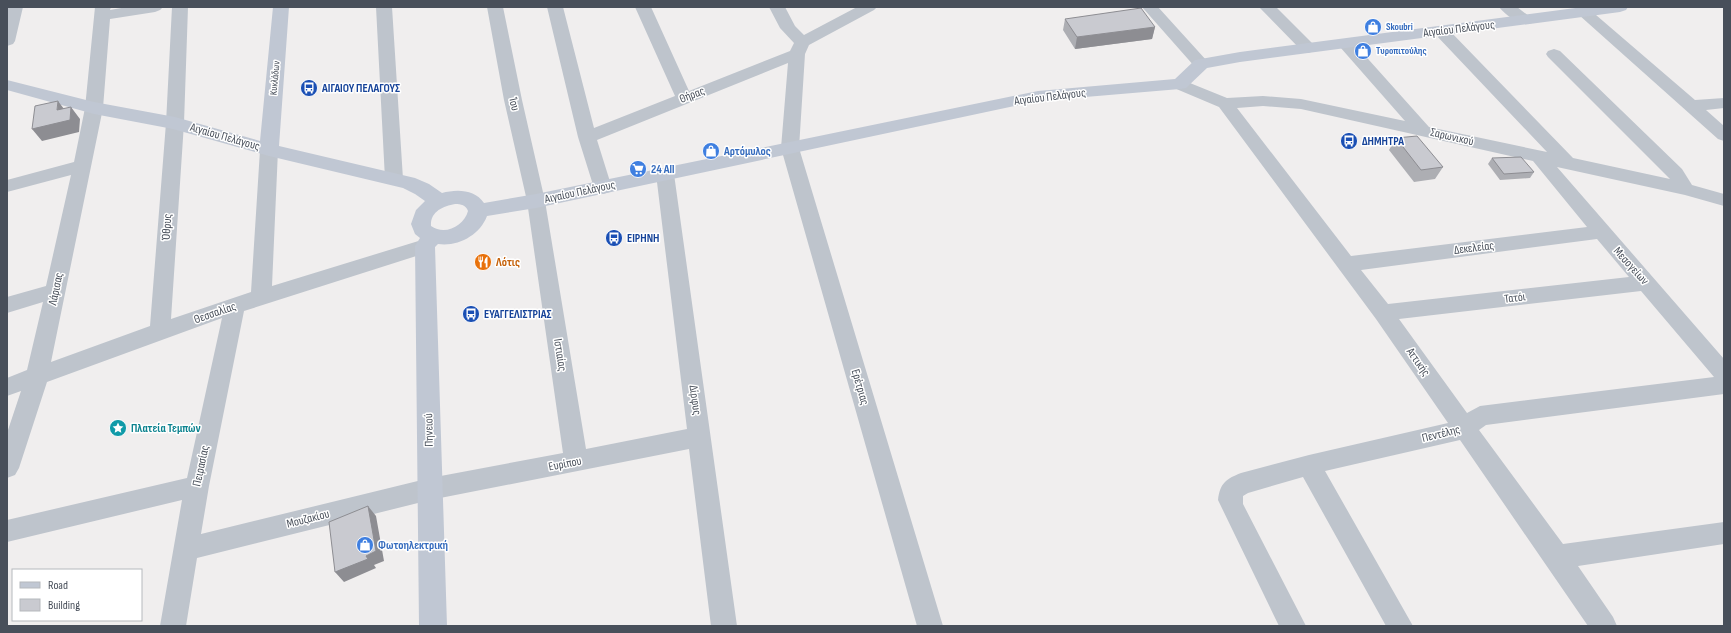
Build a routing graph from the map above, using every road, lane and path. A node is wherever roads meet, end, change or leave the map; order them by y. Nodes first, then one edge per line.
1 (14, 7) edge
2 (155, 7) edge
3 (180, 7) edge
4 (281, 7) edge
5 (384, 7) edge
6 (495, 7) edge
7 (555, 7) edge
8 (643, 7) edge
9 (778, 7) edge
10 (869, 7) edge
11 (1150, 7) edge
12 (1267, 7) edge
13 (1507, 7) edge
14 (1620, 7) edge
15 (102, 12) edge
16 (1584, 12) junction
17 (1526, 20) junction
18 (1441, 31) junction
19 (7, 40) edge
20 (1346, 44) junction
21 (800, 48) junction
22 (1308, 48) junction
23 (1554, 54) dead end
24 (1201, 64) junction
25 (1180, 84) junction
26 (7, 85) edge
27 (684, 98) junction
28 (1225, 103) junction
29 (1724, 103) edge
30 (1692, 106) junction
31 (94, 108) junction
32 (175, 123) junction
33 (1423, 130) junction
34 (1724, 135) edge
35 (587, 138) junction
36 (790, 148) junction
37 (269, 150) junction
38 (1539, 157) junction
39 (1568, 164) junction
40 (82, 166) junction
41 (664, 174) junction
42 (394, 179) junction
43 (7, 186) edge
44 (603, 188) junction
45 (1685, 189) junction
46 (1724, 200) edge
47 (439, 201) junction
48 (536, 201) junction
49 (478, 211) junction
50 (1601, 232) junction
51 (429, 241) junction
52 (1348, 264) junction
53 (1647, 283) junction
54 (55, 291) junction
55 (261, 297) junction
56 (7, 305) edge
57 (235, 306) junction
58 (1383, 313) junction
59 (160, 331) junction
60 (1724, 374) edge
61 (37, 377) junction
62 (1724, 385) edge
63 (7, 387) edge
64 (1464, 428) junction
65 (699, 437) junction
66 (576, 462) junction
67 (1309, 465) junction
68 (7, 468) edge
69 (197, 486) junction
70 (430, 488) junction
71 (7, 531) edge
72 (1724, 533) edge
73 (186, 549) junction
74 (1557, 557) junction
75 (173, 626) edge
76 (433, 626) edge
77 (724, 626) edge
78 (930, 626) edge
79 (1292, 626) edge
80 (1400, 626) edge
81 (1604, 626) edge

1 - 19 street
2 - 15 street
3 - 32 street, Όθρυς
4 - 37 main road, Κυκλάδων
5 - 42 street
6 - 48 street, Ίου
7 - 35 street
8 - 27 street
9 - 21 street
10 - 21 street, Θήρας
11 - 24 street
12 - 22 street
13 - 17 street
14 - 16 main road, Αιγαίου Πελάγους
15 - 31 street, Λάρισας
16 - 17 main road, Αιγαίου Πελάγους
16 - 30 street
17 - 18 main road, Αιγαίου Πελάγους
18 - 20 main road, Αιγαίου Πελάγους
18 - 39 street
20 - 22 main road, Αιγαίου Πελάγους
20 - 33 street
21 - 27 street, Θήρας
21 - 36 street
22 - 24 main road, Αιγαίου Πελάγους
23 - 45 street
24 - 25 main road
25 - 28 street, Σαρωνικού
25 - 36 main road, Αιγαίου Πελάγους
26 - 31 main road, Αιγαίου Πελάγους
27 - 35 street, Θήρας
28 - 33 street, Σαρωνικού
28 - 52 street, Αττικής
29 - 30 street
30 - 34 street
31 - 32 main road, Αιγαίου Πελάγους
31 - 40 street, Λάρισας
32 - 37 main road, Αιγαίου Πελάγους
32 - 59 street, Όθρυς
33 - 38 street, Σαρωνικού
35 - 44 street
36 - 41 main road, Αιγαίου Πελάγους
36 - 78 street, Ερέτριας
37 - 42 main road, Αιγαίου Πελάγους
37 - 55 street
38 - 39 street, Σαρωνικού
38 - 50 street, Μεσογείων
39 - 45 street, Σαρωνικού
40 - 43 street
40 - 54 street, Λάρισας
41 - 44 main road, Αιγαίου Πελάγους
41 - 65 street, Δίρφυς
42 - 47 main road, Αιγαίου Πελάγους
44 - 48 main road, Αιγαίου Πελάγους
45 - 46 street, Σαρωνικού
47 - 49 main road
47 - 51 main road
48 - 49 main road, Αιγαίου Πελάγους
48 - 66 street, Ιστιαίας
49 - 51 main road
50 - 52 street, Δεκελείας
50 - 53 street, Μεσογείων
51 - 55 street, Θεσσαλίας
51 - 70 main road, Πηνειού
52 - 58 street, Αττικής
53 - 58 street, Τατόι
53 - 60 street, Μεσογείων
54 - 56 street
54 - 61 street, Λάρισας
55 - 57 street, Θεσσαλίας
57 - 59 street, Θεσσαλίας
57 - 69 street, Πειρασίας
58 - 64 street, Αττικής
59 - 61 street, Θεσσαλίας
61 - 63 street, Θεσσαλίας
61 - 68 street, Λάρισας
62 - 64 street, Πεντέλης
64 - 67 street, Πεντέλης
64 - 74 street, Αττικής
65 - 66 street, Ευρίπου
65 - 77 street, Δίρφυς
66 - 70 street, Ευρίπου
67 - 79 street, Πεντέλης
67 - 80 street
69 - 71 street
69 - 73 street, Πειρασίας
70 - 73 street, Μουζακίου
70 - 76 main road, Πηνειού
72 - 74 street
73 - 75 street, Πειρασίας
74 - 81 street, Αττικής

